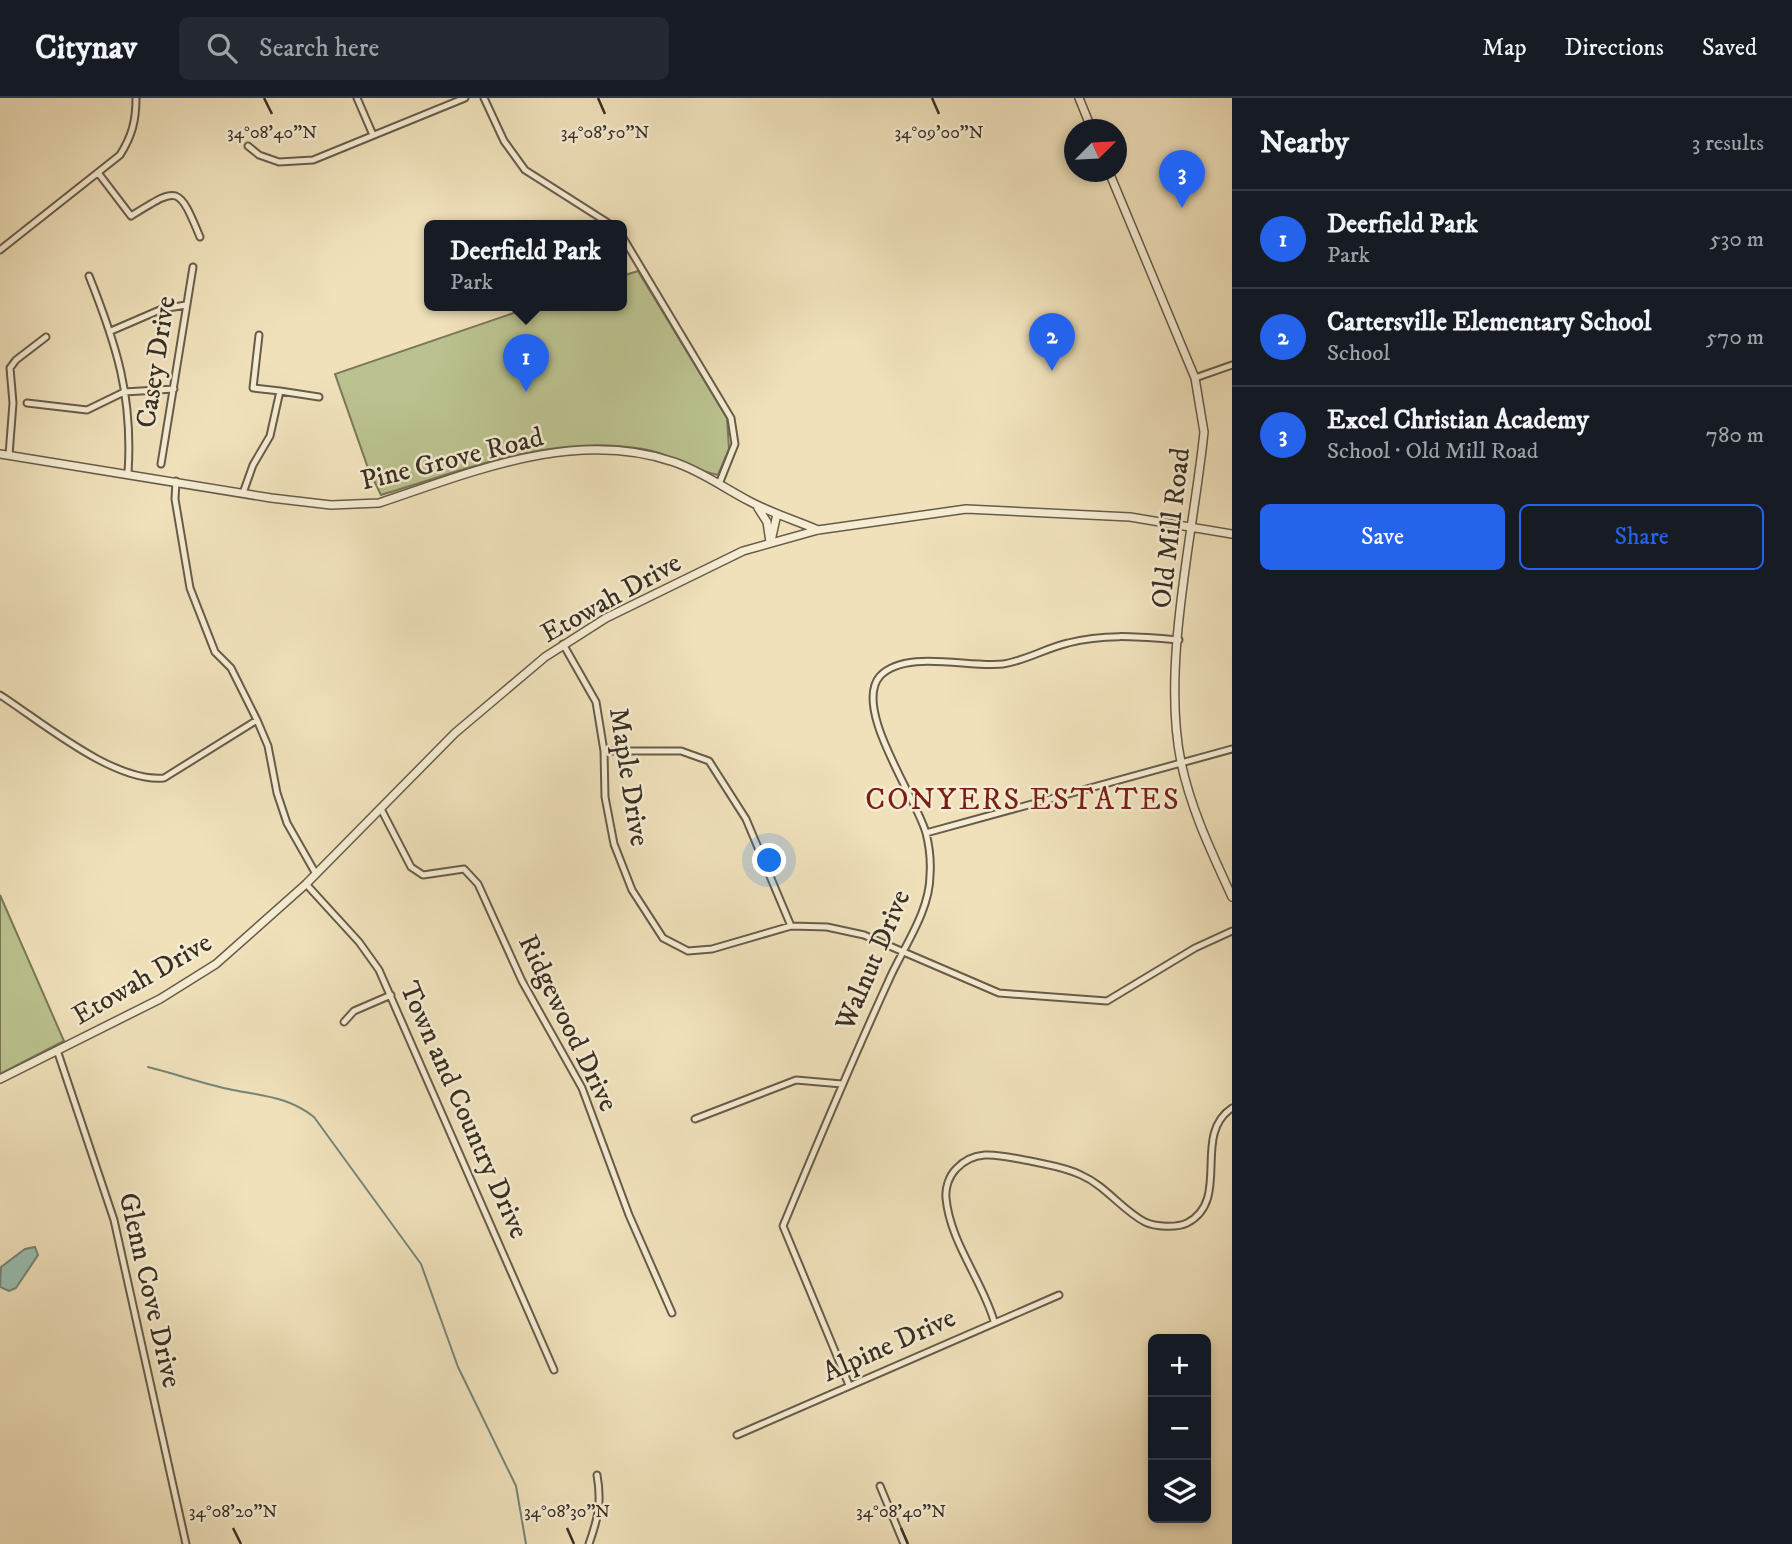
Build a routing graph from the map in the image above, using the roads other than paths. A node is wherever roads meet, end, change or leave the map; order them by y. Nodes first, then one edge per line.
1 (136, 98) edge
2 (357, 98) edge
3 (464, 98) edge
4 (484, 98) edge
5 (1079, 98) edge
6 (1088, 119) edge
7 (373, 135) junction
8 (248, 146) dead end
9 (99, 174) junction
10 (1113, 182) edge
11 (604, 220) edge
12 (200, 237) dead end
13 (627, 244) edge
14 (0, 250) edge
15 (193, 267) dead end
16 (89, 276) dead end
17 (186, 305) junction
18 (111, 331) junction
19 (259, 335) dead end
20 (46, 337) dead end
21 (1232, 365) edge
22 (1228, 371) edge
23 (1195, 378) junction
24 (174, 389) junction
25 (280, 391) junction
26 (124, 392) junction
27 (319, 397) dead end
28 (27, 403) dead end
29 (0, 454) edge
30 (9, 455) junction
31 (161, 464) dead end
32 (128, 473) junction
33 (176, 481) junction
34 (719, 484) junction
35 (243, 493) junction
36 (756, 504) junction
37 (777, 514) junction
38 (1192, 527) junction
39 (818, 530) junction
40 (1232, 534) edge
41 (770, 542) junction
42 (1179, 640) junction
43 (563, 644) junction
44 (0, 695) edge
45 (10, 701) junction
46 (0, 702) edge
47 (257, 720) junction
48 (1232, 749) edge
49 (604, 751) junction
50 (1181, 764) junction
51 (381, 809) junction
52 (926, 833) junction
53 (316, 874) junction
54 (306, 884) junction
55 (1232, 897) edge
56 (791, 926) junction
57 (1232, 931) edge
58 (901, 951) junction
59 (391, 995) junction
60 (344, 1022) dead end
61 (57, 1050) junction
62 (0, 1079) edge
63 (842, 1084) junction
64 (1232, 1108) edge
65 (695, 1119) dead end
66 (1059, 1295) dead end
67 (672, 1312) dead end
68 (994, 1321) junction
69 (554, 1370) dead end
70 (849, 1385) junction
71 (737, 1435) dead end
72 (597, 1475) dead end
73 (880, 1486) dead end
74 (186, 1544) edge
75 (589, 1544) edge
76 (904, 1544) edge

1 - 9 street
2 - 7 street
3 - 7 street
4 - 11 street
5 - 6 street
7 - 8 street
9 - 12 street
9 - 14 street
10 - 23 street, Old Mill Road
13 - 34 street
15 - 17 street, Casey Drive
16 - 18 street
17 - 18 street
17 - 24 street, Casey Drive
18 - 26 street
19 - 25 street
20 - 30 street
21 - 22 street
22 - 23 street
23 - 38 street, Old Mill Road
24 - 26 street
24 - 31 street, Casey Drive
25 - 27 street
25 - 35 street
26 - 28 street
26 - 32 street
29 - 30 street, Pine Grove Road
30 - 32 street, Pine Grove Road
32 - 33 street, Pine Grove Road
33 - 35 street, Pine Grove Road
33 - 47 street
34 - 35 street, Pine Grove Road
34 - 36 street, Pine Grove Road
36 - 37 street, Pine Grove Road
36 - 41 street
37 - 39 street, Pine Grove Road
37 - 41 street
38 - 39 street, Etowah Drive
38 - 40 street, Etowah Drive
38 - 42 street, Old Mill Road
39 - 41 street, Etowah Drive
41 - 43 street, Etowah Drive
42 - 50 street, Old Mill Road
42 - 52 street, Walnut Drive
43 - 49 street, Maple Drive
43 - 51 street, Etowah Drive
44 - 45 street
45 - 46 street
45 - 47 street
47 - 53 street
48 - 50 street
49 - 56 street
49 - 56 street, Maple Drive
50 - 52 street
50 - 55 street, Old Mill Road
51 - 53 street, Etowah Drive
51 - 67 street, Ridgewood Drive
52 - 58 street, Walnut Drive
53 - 54 street, Etowah Drive
54 - 59 street, Town and Country Drive
54 - 61 street, Etowah Drive
56 - 58 street, Maple Drive
57 - 58 street, Maple Drive
58 - 63 street, Walnut Drive
59 - 60 street
59 - 69 street, Town and Country Drive
61 - 62 street, Etowah Drive
61 - 74 street, Glenn Cove Drive
63 - 65 street
63 - 70 street, Walnut Drive
64 - 68 street
66 - 68 street, Alpine Drive
68 - 70 street, Alpine Drive
70 - 71 street, Alpine Drive
72 - 75 street
73 - 76 street

